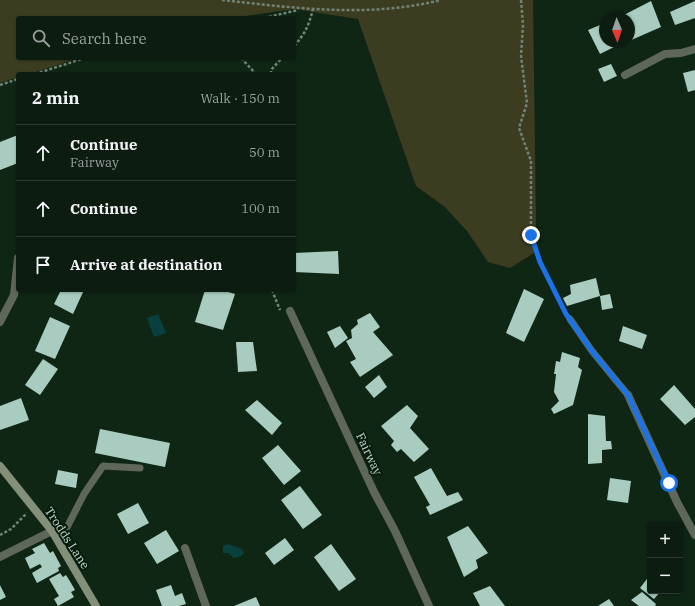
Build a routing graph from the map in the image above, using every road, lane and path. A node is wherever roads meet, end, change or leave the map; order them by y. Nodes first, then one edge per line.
1 (222, 0) edge
2 (441, 0) edge
3 (521, 0) edge
4 (301, 9) junction
5 (313, 9) junction
6 (272, 16) edge
7 (296, 44) edge
8 (695, 49) edge
9 (79, 60) edge
10 (243, 60) edge
11 (280, 60) edge
12 (41, 72) edge
13 (254, 72) edge
14 (271, 72) edge
15 (625, 75) dead end
16 (16, 80) edge
17 (0, 85) edge
18 (16, 276) edge
19 (273, 292) edge
20 (290, 311) joint
21 (570, 319) joint
22 (0, 322) edge
23 (628, 395) joint
24 (0, 466) edge
25 (140, 468) dead end
26 (33, 507) junction
27 (52, 531) junction
28 (0, 535) edge
29 (695, 535) edge
30 (59, 543) junction
31 (185, 548) dead end
32 (0, 557) edge
33 (96, 606) edge
34 (206, 606) edge
35 (429, 606) edge

1 - 4 path
2 - 5 path
3 - 21 path
4 - 5 path
4 - 6 path
5 - 7 path
8 - 15 street
9 - 12 path
10 - 13 path
11 - 14 path
16 - 17 path
18 - 22 street
19 - 20 path
20 - 35 street, Fairway
21 - 23 lane
23 - 29 street
24 - 26 street, Trodds Lane
25 - 30 lane
26 - 27 street, Trodds Lane
26 - 28 path
27 - 30 street, Trodds Lane
27 - 32 street
30 - 33 street, Trodds Lane
31 - 34 street

